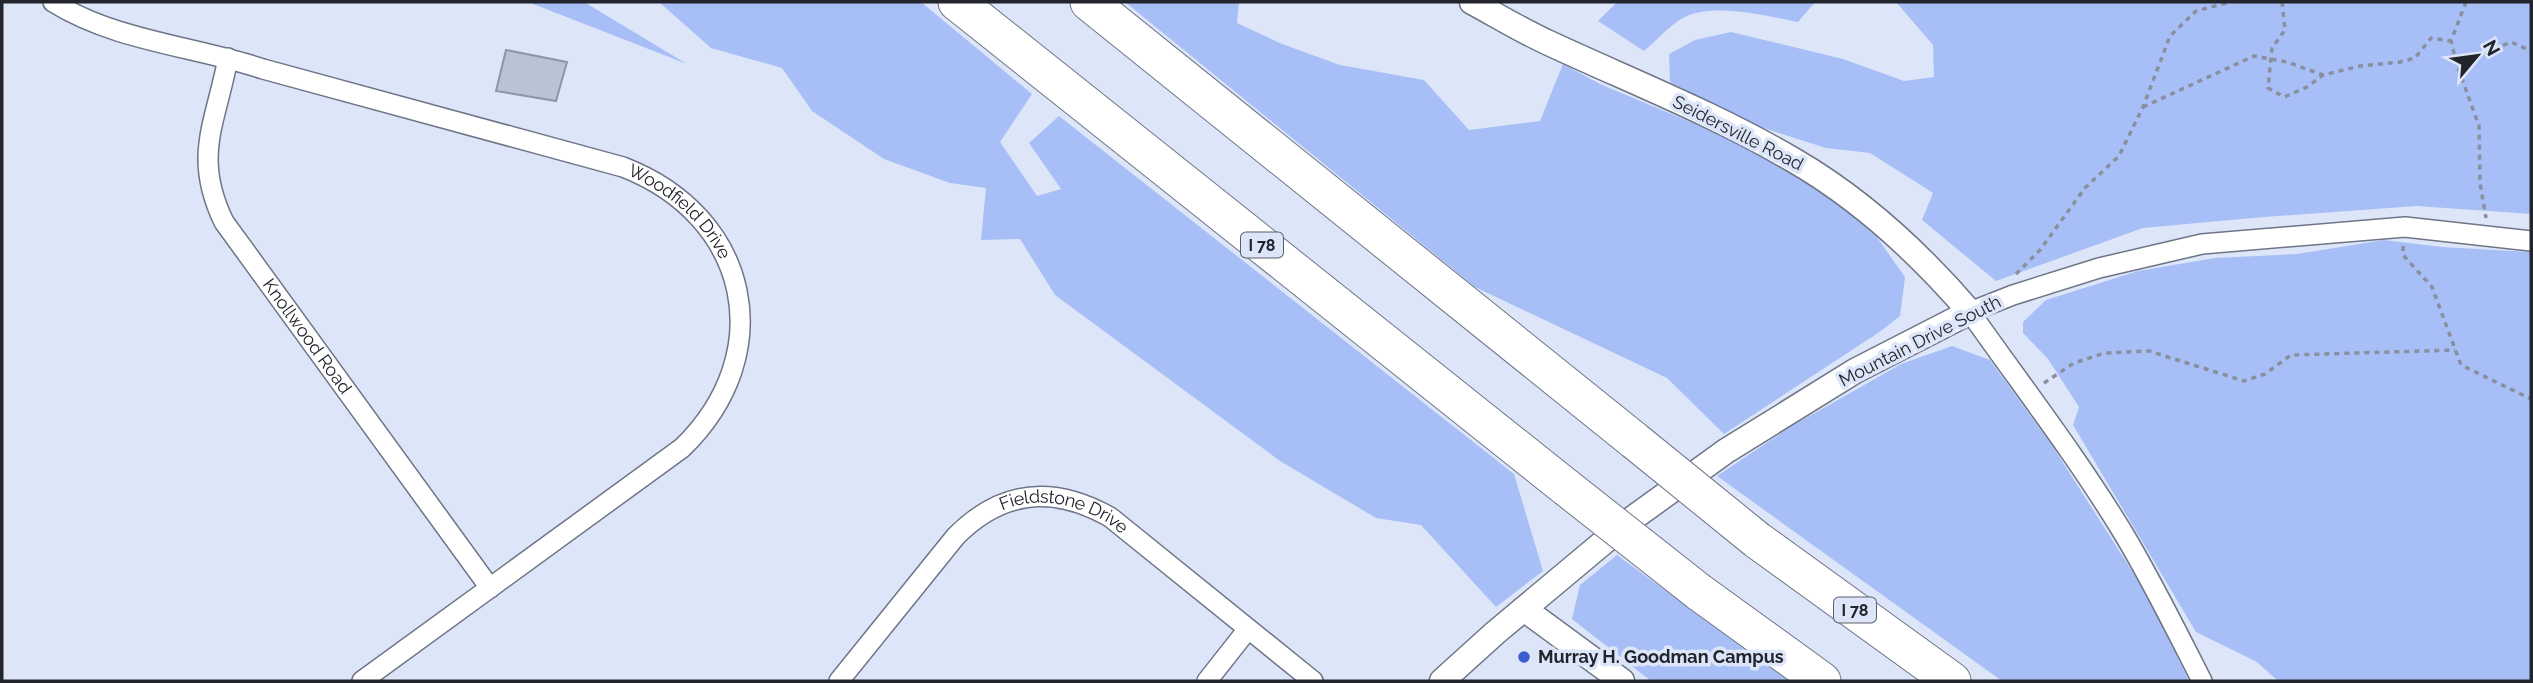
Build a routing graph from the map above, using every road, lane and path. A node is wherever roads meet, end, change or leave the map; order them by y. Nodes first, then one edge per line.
1 (53, 2) edge
2 (957, 2) edge
3 (1089, 2) edge
4 (1472, 2) edge
5 (2230, 2) edge
6 (2282, 2) edge
7 (2466, 2) edge
8 (2451, 41) junction
9 (2531, 51) edge
10 (228, 58) junction
11 (2271, 60) junction
12 (2456, 65) junction
13 (2323, 75) junction
14 (2143, 107) junction
15 (2404, 227) junction
16 (2488, 234) junction
17 (2531, 241) edge
18 (2013, 295) junction
19 (1970, 313) junction
20 (2455, 349) junction
21 (2028, 394) junction
22 (2531, 399) edge
23 (490, 588) junction
24 (1524, 609) junction
25 (1248, 629) junction
26 (362, 681) edge
27 (839, 681) edge
28 (1207, 681) edge
29 (1313, 681) edge
30 (1442, 681) edge
31 (1622, 681) edge
32 (1822, 681) edge
33 (1952, 681) edge
34 (2202, 681) edge

1 - 10 street, Woodfield Drive
2 - 32 highway, I 78, bridge
3 - 33 highway, I 78, bridge
4 - 19 street, Seidersville Road
5 - 14 path
6 - 11 path
7 - 8 path
8 - 12 path
8 - 13 path
9 - 12 path
10 - 23 street, Knollwood Road
10 - 23 street, Woodfield Drive
11 - 13 path
11 - 13 path
11 - 14 path
12 - 16 path
14 - 18 path
15 - 16 street, Mountain Drive South
15 - 18 street, Mountain Drive South
15 - 20 path
16 - 17 street, Mountain Drive South
18 - 19 street, Mountain Drive South
19 - 21 street
19 - 24 street, Mountain Drive South
20 - 21 path
20 - 22 path
21 - 34 street
23 - 26 street, Woodfield Drive
24 - 30 street, Mountain Drive South
24 - 31 street
25 - 27 street, Fieldstone Drive
25 - 28 street
25 - 29 street, Fieldstone Drive

